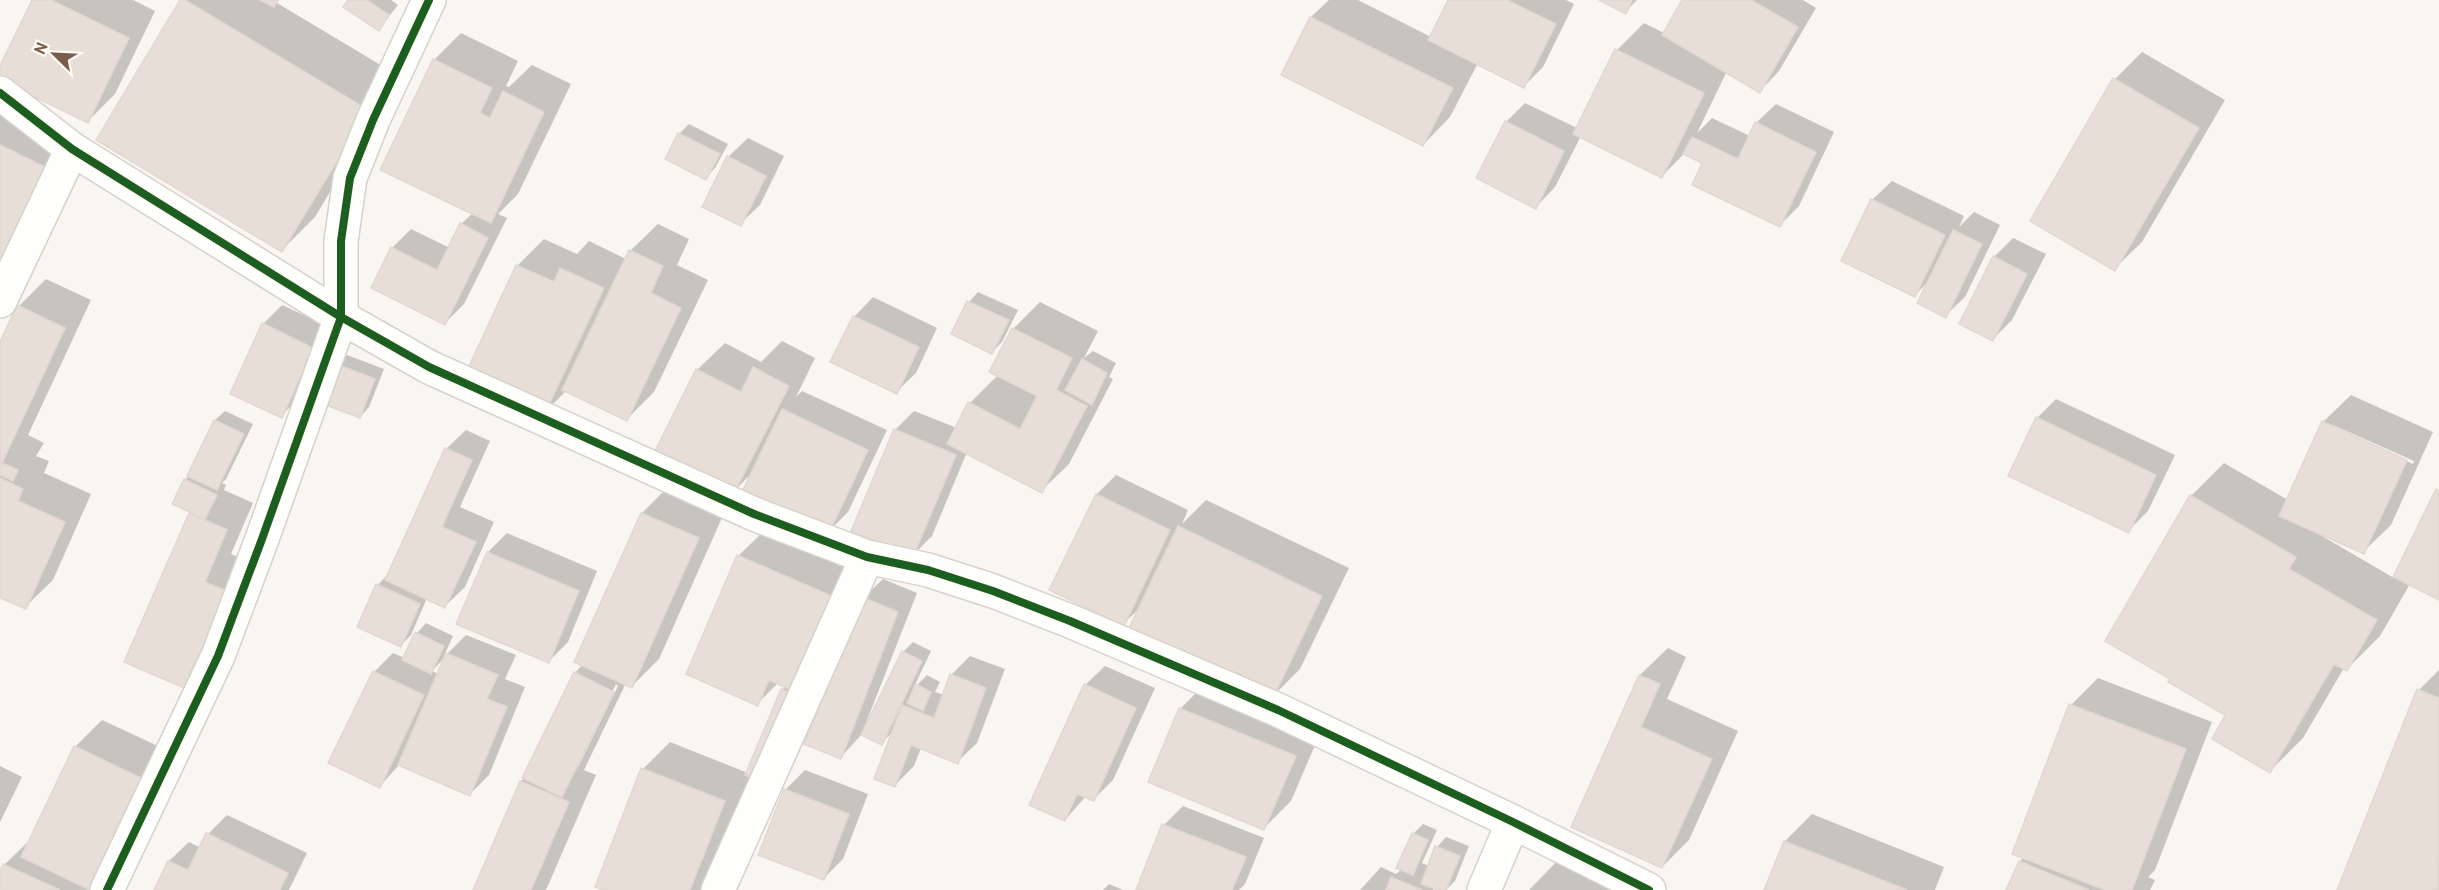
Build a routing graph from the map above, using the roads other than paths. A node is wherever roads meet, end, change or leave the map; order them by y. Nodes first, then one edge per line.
1 (429, 0) edge
2 (0, 93) edge
3 (72, 149) junction
4 (0, 301) edge
5 (341, 317) junction
6 (867, 557) junction
7 (1514, 822) junction
8 (107, 890) edge
9 (718, 890) edge
10 (1484, 890) edge
11 (1648, 890) edge

1 - 5 street
2 - 3 street
3 - 4 street
3 - 5 street
5 - 6 street
5 - 8 street
6 - 7 street
6 - 9 street
7 - 10 street
7 - 11 street

